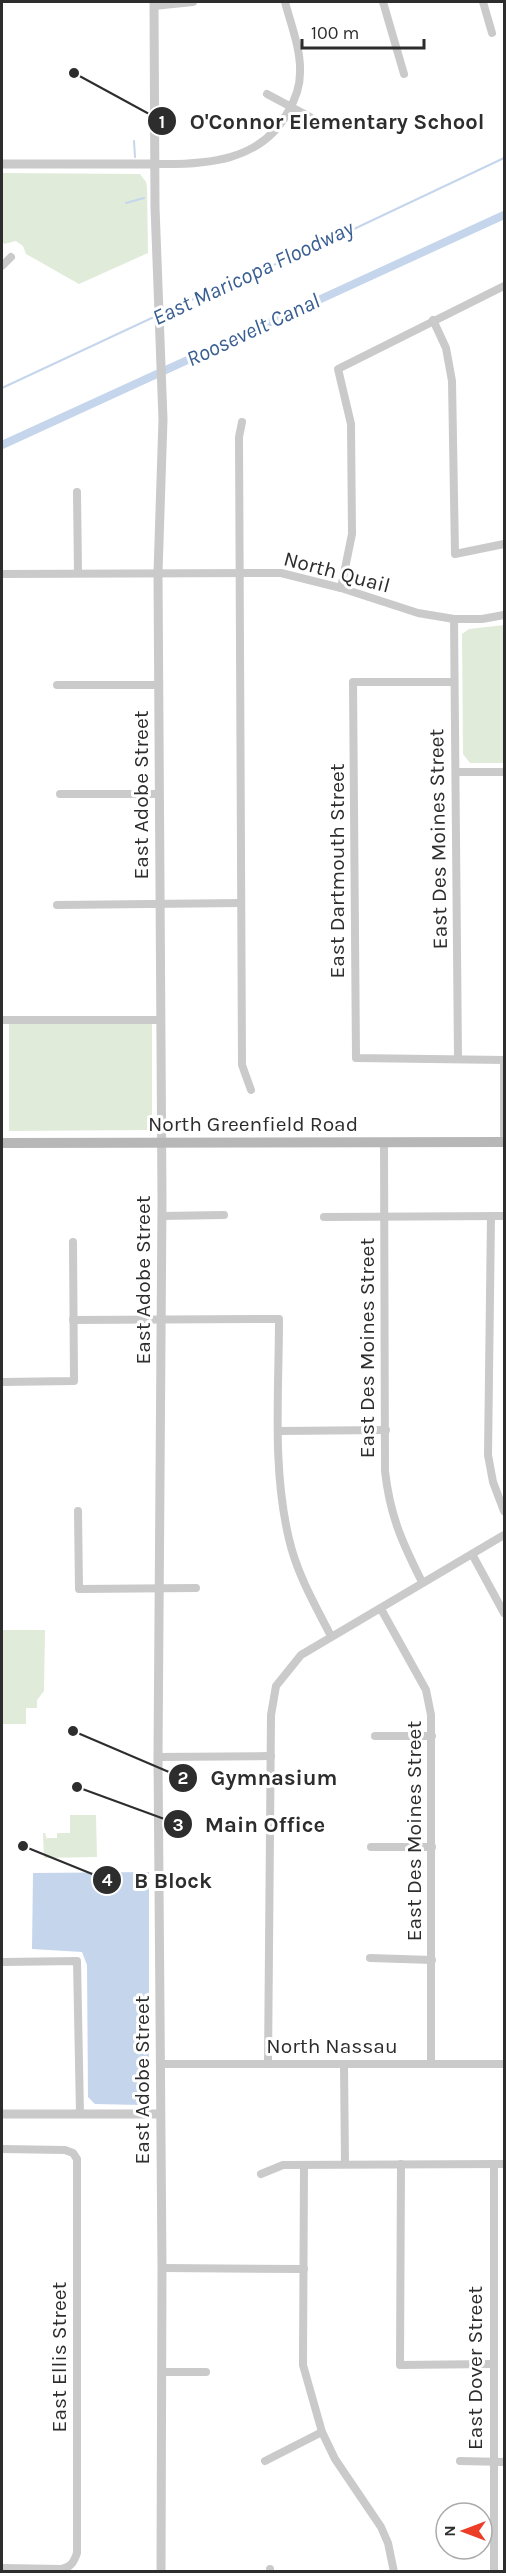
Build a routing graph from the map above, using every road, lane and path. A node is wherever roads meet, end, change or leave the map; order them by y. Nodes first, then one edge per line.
1 (193, 2) edge
2 (285, 2) edge
3 (383, 2) edge
4 (483, 2) edge
5 (154, 4) edge
6 (492, 33) dead end
7 (405, 74) dead end
8 (267, 94) dead end
9 (291, 106) junction
10 (310, 117) dead end
11 (2, 164) edge
12 (155, 164) junction
13 (11, 257) dead end
14 (2, 266) edge
15 (504, 286) edge
16 (433, 320) junction
17 (242, 422) dead end
18 (76, 492) dead end
19 (504, 544) edge
20 (78, 573) junction
21 (158, 573) junction
22 (2, 574) edge
23 (240, 574) junction
24 (341, 588) junction
25 (504, 615) edge
26 (453, 619) junction
27 (454, 682) junction
28 (57, 685) dead end
29 (158, 685) junction
30 (456, 772) junction
31 (504, 772) edge
32 (60, 794) dead end
33 (159, 794) junction
34 (241, 903) junction
35 (160, 904) junction
36 (57, 905) dead end
37 (2, 1020) edge
38 (160, 1020) junction
39 (458, 1059) junction
40 (504, 1060) edge
41 (251, 1089) dead end
42 (504, 1142) edge
43 (2, 1143) edge
44 (161, 1143) junction
45 (384, 1143) junction
46 (224, 1215) dead end
47 (162, 1216) junction
48 (384, 1216) junction
49 (490, 1216) junction
50 (504, 1216) edge
51 (324, 1217) dead end
52 (73, 1242) dead end
53 (73, 1320) junction
54 (160, 1320) junction
55 (2, 1382) edge
56 (386, 1430) junction
57 (279, 1431) junction
58 (78, 1511) dead end
59 (504, 1511) edge
60 (504, 1535) edge
61 (472, 1554) junction
62 (422, 1582) junction
63 (160, 1588) junction
64 (196, 1588) dead end
65 (381, 1609) junction
66 (504, 1613) edge
67 (331, 1636) junction
68 (375, 1736) dead end
69 (432, 1736) junction
70 (271, 1756) junction
71 (158, 1757) junction
72 (371, 1847) dead end
73 (432, 1847) junction
74 (370, 1958) dead end
75 (432, 1960) junction
76 (2, 1962) edge
77 (160, 2064) junction
78 (268, 2064) junction
79 (344, 2064) junction
80 (431, 2064) junction
81 (504, 2064) edge
82 (2, 2114) edge
83 (80, 2114) junction
84 (160, 2114) junction
85 (2, 2149) edge
86 (345, 2164) junction
87 (401, 2164) junction
88 (494, 2164) junction
89 (504, 2164) edge
90 (304, 2165) junction
91 (261, 2174) dead end
92 (162, 2268) junction
93 (304, 2269) junction
94 (492, 2364) junction
95 (162, 2372) junction
96 (206, 2372) dead end
97 (322, 2432) junction
98 (265, 2461) dead end
99 (460, 2461) dead end
100 (493, 2462) junction
101 (504, 2462) edge
102 (493, 2501) edge
103 (494, 2561) joint
104 (504, 2561) edge
105 (2, 2568) edge
106 (161, 2571) edge
107 (394, 2571) edge
108 (494, 2571) edge

1 - 5 street
2 - 9 street
3 - 7 street
4 - 6 street
5 - 12 street, East Adobe Street
8 - 9 street
9 - 10 street
9 - 12 street
11 - 12 street
12 - 21 street, East Adobe Street
13 - 14 street
15 - 16 street
16 - 19 street
16 - 24 street
17 - 23 street
18 - 20 street
20 - 21 street, North Quail
20 - 22 street, North Quail
21 - 23 street, North Quail
21 - 29 street, East Adobe Street
23 - 24 street, North Quail
23 - 34 street
24 - 26 street, North Quail
25 - 26 street, North Quail
26 - 27 street, East Des Moines Street
27 - 30 street, East Des Moines Street
27 - 39 street, East Dartmouth Street
28 - 29 street
29 - 33 street, East Adobe Street
30 - 31 street
30 - 39 street, East Des Moines Street
32 - 33 street
33 - 35 street, East Adobe Street
34 - 35 street
34 - 41 street
35 - 36 street
35 - 38 street, East Adobe Street
37 - 38 street
38 - 44 street, East Adobe Street
39 - 40 street
40 - 42 street
42 - 45 main road, North Greenfield Road
43 - 44 main road, North Greenfield Road
44 - 45 main road, North Greenfield Road
44 - 47 street, East Adobe Street
45 - 48 street, East Des Moines Street
46 - 47 street
47 - 54 street, East Adobe Street
48 - 49 street
48 - 51 street
48 - 56 street, East Des Moines Street
49 - 50 street
49 - 59 street
52 - 53 street
53 - 54 street
53 - 55 street
54 - 57 street
54 - 63 street, East Adobe Street
56 - 57 street
56 - 62 street, East Des Moines Street
57 - 67 street
58 - 63 street
60 - 61 street
61 - 62 street
61 - 66 street
62 - 65 street
63 - 64 street
63 - 71 street, East Adobe Street
65 - 67 street
65 - 69 street, East Des Moines Street
67 - 70 street
68 - 69 street
69 - 73 street, East Des Moines Street
70 - 71 street
70 - 78 street
71 - 77 street, East Adobe Street
72 - 73 street
73 - 75 street, East Des Moines Street
74 - 75 street
75 - 80 street, East Des Moines Street
76 - 83 street
77 - 78 street, North Nassau
77 - 84 street, East Adobe Street
78 - 79 street, North Nassau
79 - 80 street, North Nassau
79 - 86 street
80 - 81 street, North Nassau
82 - 83 street
83 - 84 street
84 - 92 street, East Adobe Street
85 - 105 street, East Ellis Street
86 - 87 street
86 - 90 street
87 - 88 street
87 - 94 street
88 - 89 street
88 - 94 street, East Dover Street
90 - 91 street
90 - 93 street
92 - 93 street
92 - 95 street, East Adobe Street
93 - 97 street
94 - 100 street, East Dover Street
95 - 96 street
95 - 106 street, East Adobe Street
97 - 98 street
97 - 107 street
99 - 100 street
100 - 101 street
100 - 102 street, East Dover Street
103 - 104 street
103 - 108 street, East Dover Street

